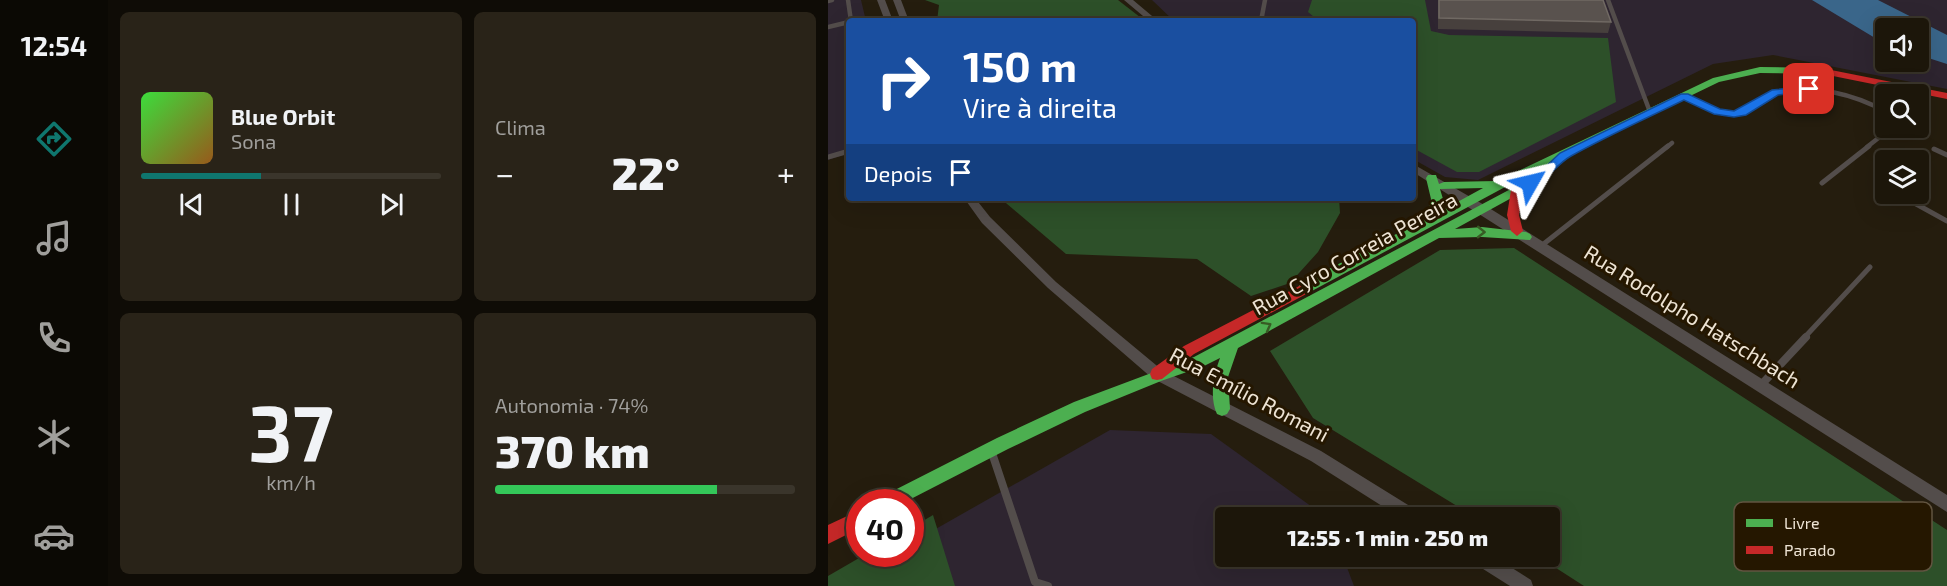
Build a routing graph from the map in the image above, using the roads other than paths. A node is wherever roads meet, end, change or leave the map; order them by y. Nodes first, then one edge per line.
1 (848, 0) edge
2 (881, 0) edge
3 (897, 0) edge
4 (1128, 0) edge
5 (1265, 0) edge
6 (1608, 0) edge
7 (851, 18) edge
8 (888, 18) edge
9 (905, 18) edge
10 (1150, 18) edge
11 (1262, 18) edge
12 (846, 22) edge
13 (828, 27) edge
14 (1684, 96) junction
15 (1947, 96) edge
16 (1875, 107) edge
17 (1650, 112) junction
18 (1878, 138) edge
19 (1672, 143) dead end
20 (1934, 149) dead end
21 (846, 152) edge
22 (1564, 155) junction
23 (1947, 155) edge
24 (828, 157) edge
25 (1416, 169) edge
26 (1432, 178) junction
27 (1822, 183) dead end
28 (1502, 184) junction
29 (1444, 186) junction
30 (1517, 190) junction
31 (971, 201) edge
32 (1470, 201) junction
33 (1916, 204) edge
34 (1482, 209) junction
35 (1947, 221) edge
36 (1435, 227) junction
37 (1522, 234) junction
38 (1541, 246) junction
39 (1870, 267) dead end
40 (1232, 345) junction
41 (1157, 374) junction
42 (1761, 386) junction
43 (1222, 409) junction
44 (991, 449) junction
45 (915, 489) edge
46 (1947, 504) edge
47 (1398, 507) edge
48 (846, 525) edge
49 (828, 535) edge
50 (1495, 567) edge
51 (1048, 586) edge
52 (1525, 586) edge

1 - 7 lane
2 - 8 street
3 - 9 street
4 - 10 street
5 - 11 lane
6 - 17 lane
12 - 13 lane
14 - 15 street, Rua Cyro Correia Pereira
14 - 16 lane
14 - 17 street, Rua Cyro Correia Pereira
17 - 22 street, Rua Cyro Correia Pereira
18 - 27 lane
19 - 38 lane
20 - 23 lane
21 - 24 lane
22 - 28 street, Rua Cyro Correia Pereira
22 - 30 street, Rua Cyro Correia Pereira
25 - 26 street, Rua Rodolpho Hatschbach
26 - 29 street, Rua Rodolpho Hatschbach
26 - 36 street
28 - 29 street
28 - 32 street, Rua Cyro Correia Pereira
29 - 32 street, Rua Rodolpho Hatschbach
30 - 34 street, Rua Cyro Correia Pereira
30 - 37 street
31 - 41 street, Rua Emílio Romani
32 - 34 street, Rua Rodolpho Hatschbach
32 - 36 street, Rua Cyro Correia Pereira
33 - 35 lane
34 - 36 street, Rua Cyro Correia Pereira
34 - 37 street, Rua Rodolpho Hatschbach
36 -> 37 street
40 -> 36 street, Rua Cyro Correia Pereira
36 - 41 street, Rua Cyro Correia Pereira
37 - 38 street, Rua Rodolpho Hatschbach
38 - 42 street, Rua Rodolpho Hatschbach
39 - 42 lane
40 - 41 street, Rua Cyro Correia Pereira
40 - 43 street
41 - 43 street, Rua Emílio Romani
41 - 44 street, Rua Cyro Correia Pereira
42 - 46 street, Rua Rodolpho Hatschbach
43 - 47 street, Rua Emílio Romani
44 - 45 street, Rua Cyro Correia Pereira
44 - 51 lane
48 - 49 street
50 - 52 street

